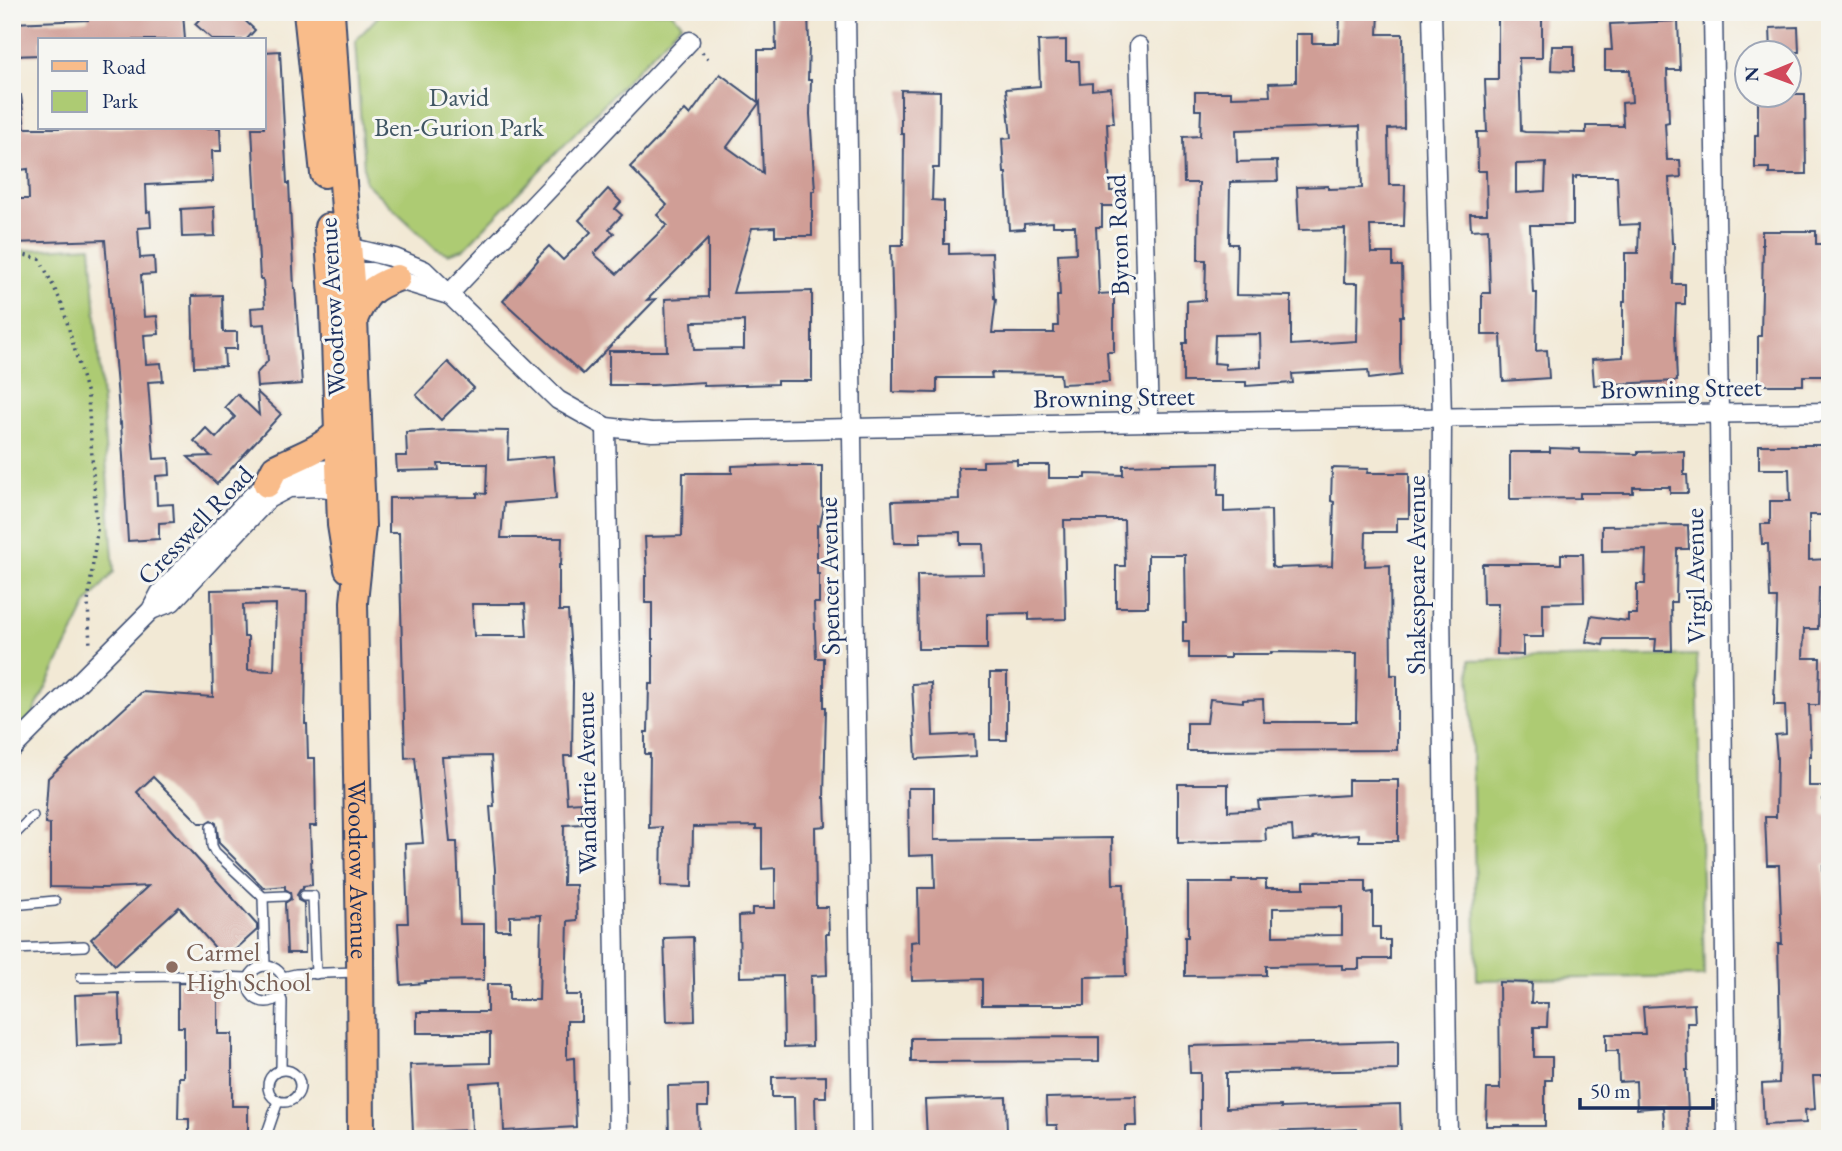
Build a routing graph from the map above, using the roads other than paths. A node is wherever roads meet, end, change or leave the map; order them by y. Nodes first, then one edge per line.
1 (331, 12) edge
2 (846, 12) edge
3 (1432, 12) edge
4 (1713, 12) edge
5 (304, 20) edge
6 (690, 41) dead end
7 (1139, 46) dead end
8 (340, 258) junction
9 (397, 278) junction
10 (449, 295) junction
11 (354, 319) junction
12 (1830, 412) edge
13 (1719, 414) junction
14 (1442, 418) junction
15 (1149, 422) junction
16 (606, 427) junction
17 (853, 428) junction
18 (338, 433) junction
19 (350, 480) junction
20 (267, 484) junction
21 (151, 610) junction
22 (12, 750) edge
23 (33, 816) dead end
24 (211, 827) dead end
25 (12, 837) edge
26 (304, 896) dead end
27 (263, 897) junction
28 (285, 897) dead end
29 (55, 901) dead end
30 (12, 905) edge
31 (12, 925) edge
32 (85, 946) dead end
33 (265, 966) junction
34 (359, 972) junction
35 (316, 974) junction
36 (283, 976) junction
37 (81, 977) dead end
38 (248, 978) junction
39 (280, 996) junction
40 (281, 1069) junction
41 (278, 1101) junction
42 (265, 1139) edge
43 (361, 1139) edge
44 (618, 1139) edge
45 (862, 1139) edge
46 (1448, 1139) edge
47 (1727, 1139) edge

1 - 8 main road, Woodrow Avenue
2 - 17 street, Spencer Avenue
3 - 14 street, Shakespeare Avenue
4 - 13 street, Virgil Avenue
5 - 8 main road, Woodrow Avenue
6 - 10 street
7 - 15 street, Byron Road
8 - 9 street, Browning Street
8 - 10 street, Browning Street
8 - 11 main road, Woodrow Avenue
8 - 18 main road, Woodrow Avenue
9 - 10 street, Browning Street
9 - 11 main road
10 - 16 street, Browning Street
11 - 19 main road, Woodrow Avenue
12 - 13 street, Browning Street
13 - 14 street, Browning Street
13 - 47 street, Virgil Avenue
14 - 15 street, Browning Street
14 - 46 street, Shakespeare Avenue
15 - 17 street, Browning Street
16 - 17 street, Browning Street
16 - 44 street, Wandarrie Avenue
17 - 45 street, Spencer Avenue
18 - 19 main road, Woodrow Avenue
18 - 20 main road
19 - 20 street, Cresswell Road
19 - 21 street, Cresswell Road
19 - 34 main road, Woodrow Avenue
20 - 21 street, Cresswell Road
21 - 22 street, Cresswell Road
23 - 25 lane
24 - 27 lane
26 - 35 lane
27 - 28 lane
27 - 33 lane
29 - 30 lane
31 - 32 lane
33 - 36 lane
33 - 38 lane
34 - 35 lane
34 - 43 main road, Woodrow Avenue
35 - 36 lane
36 - 39 lane
37 - 38 lane
38 - 39 lane
39 - 40 lane
40 - 41 lane
40 - 41 lane
41 - 42 lane

